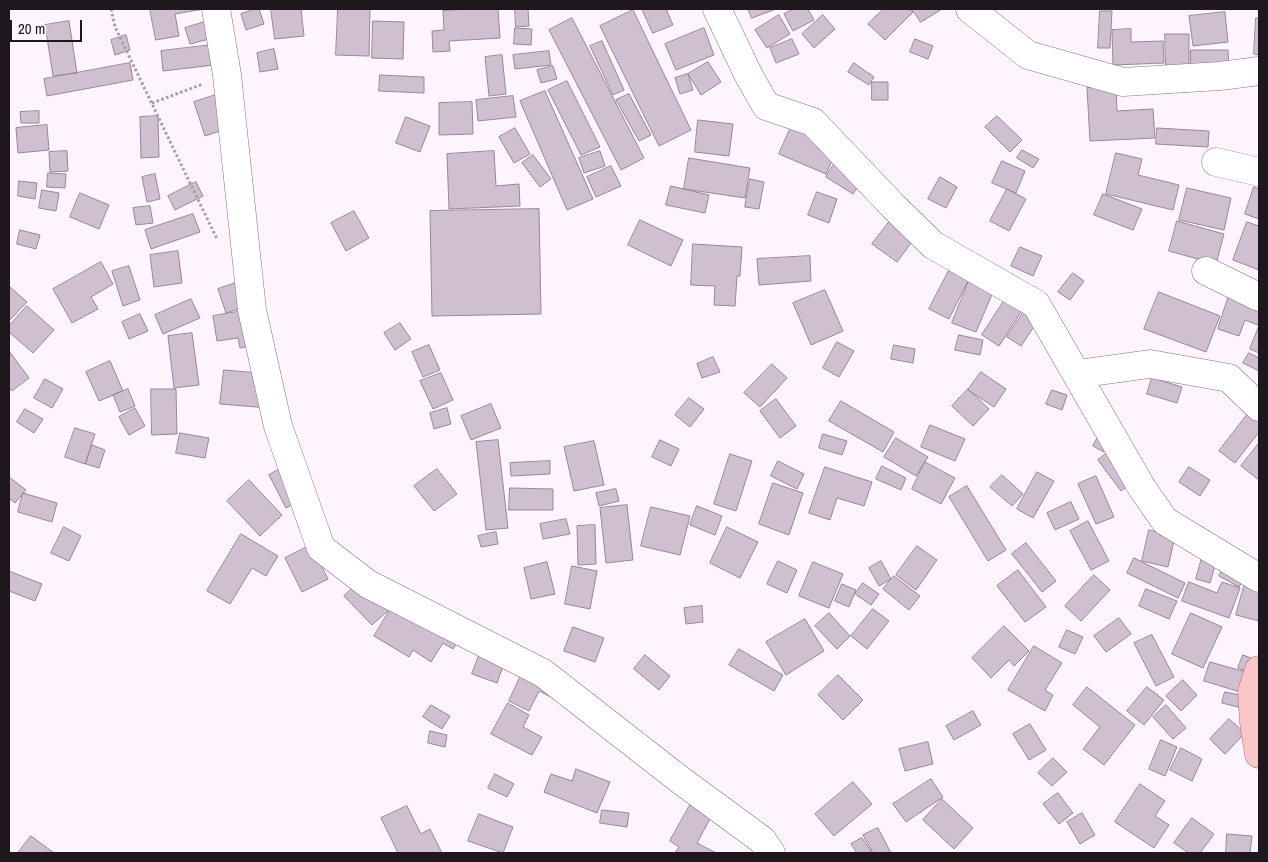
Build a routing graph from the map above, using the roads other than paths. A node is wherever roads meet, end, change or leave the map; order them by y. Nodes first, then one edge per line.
1 (216, 9) edge
2 (717, 9) edge
3 (970, 9) edge
4 (1259, 71) edge
5 (1216, 162) dead end
6 (1259, 172) edge
7 (1206, 272) dead end
8 (1259, 298) edge
9 (1077, 374) junction
10 (1259, 407) edge
11 (1259, 578) edge
12 (1259, 670) edge
13 (1259, 754) edge
14 (771, 853) edge

1 - 14 street
2 - 9 street
3 - 4 street
5 - 6 street
7 - 8 street
9 - 10 street
9 - 11 street
12 - 13 main road

